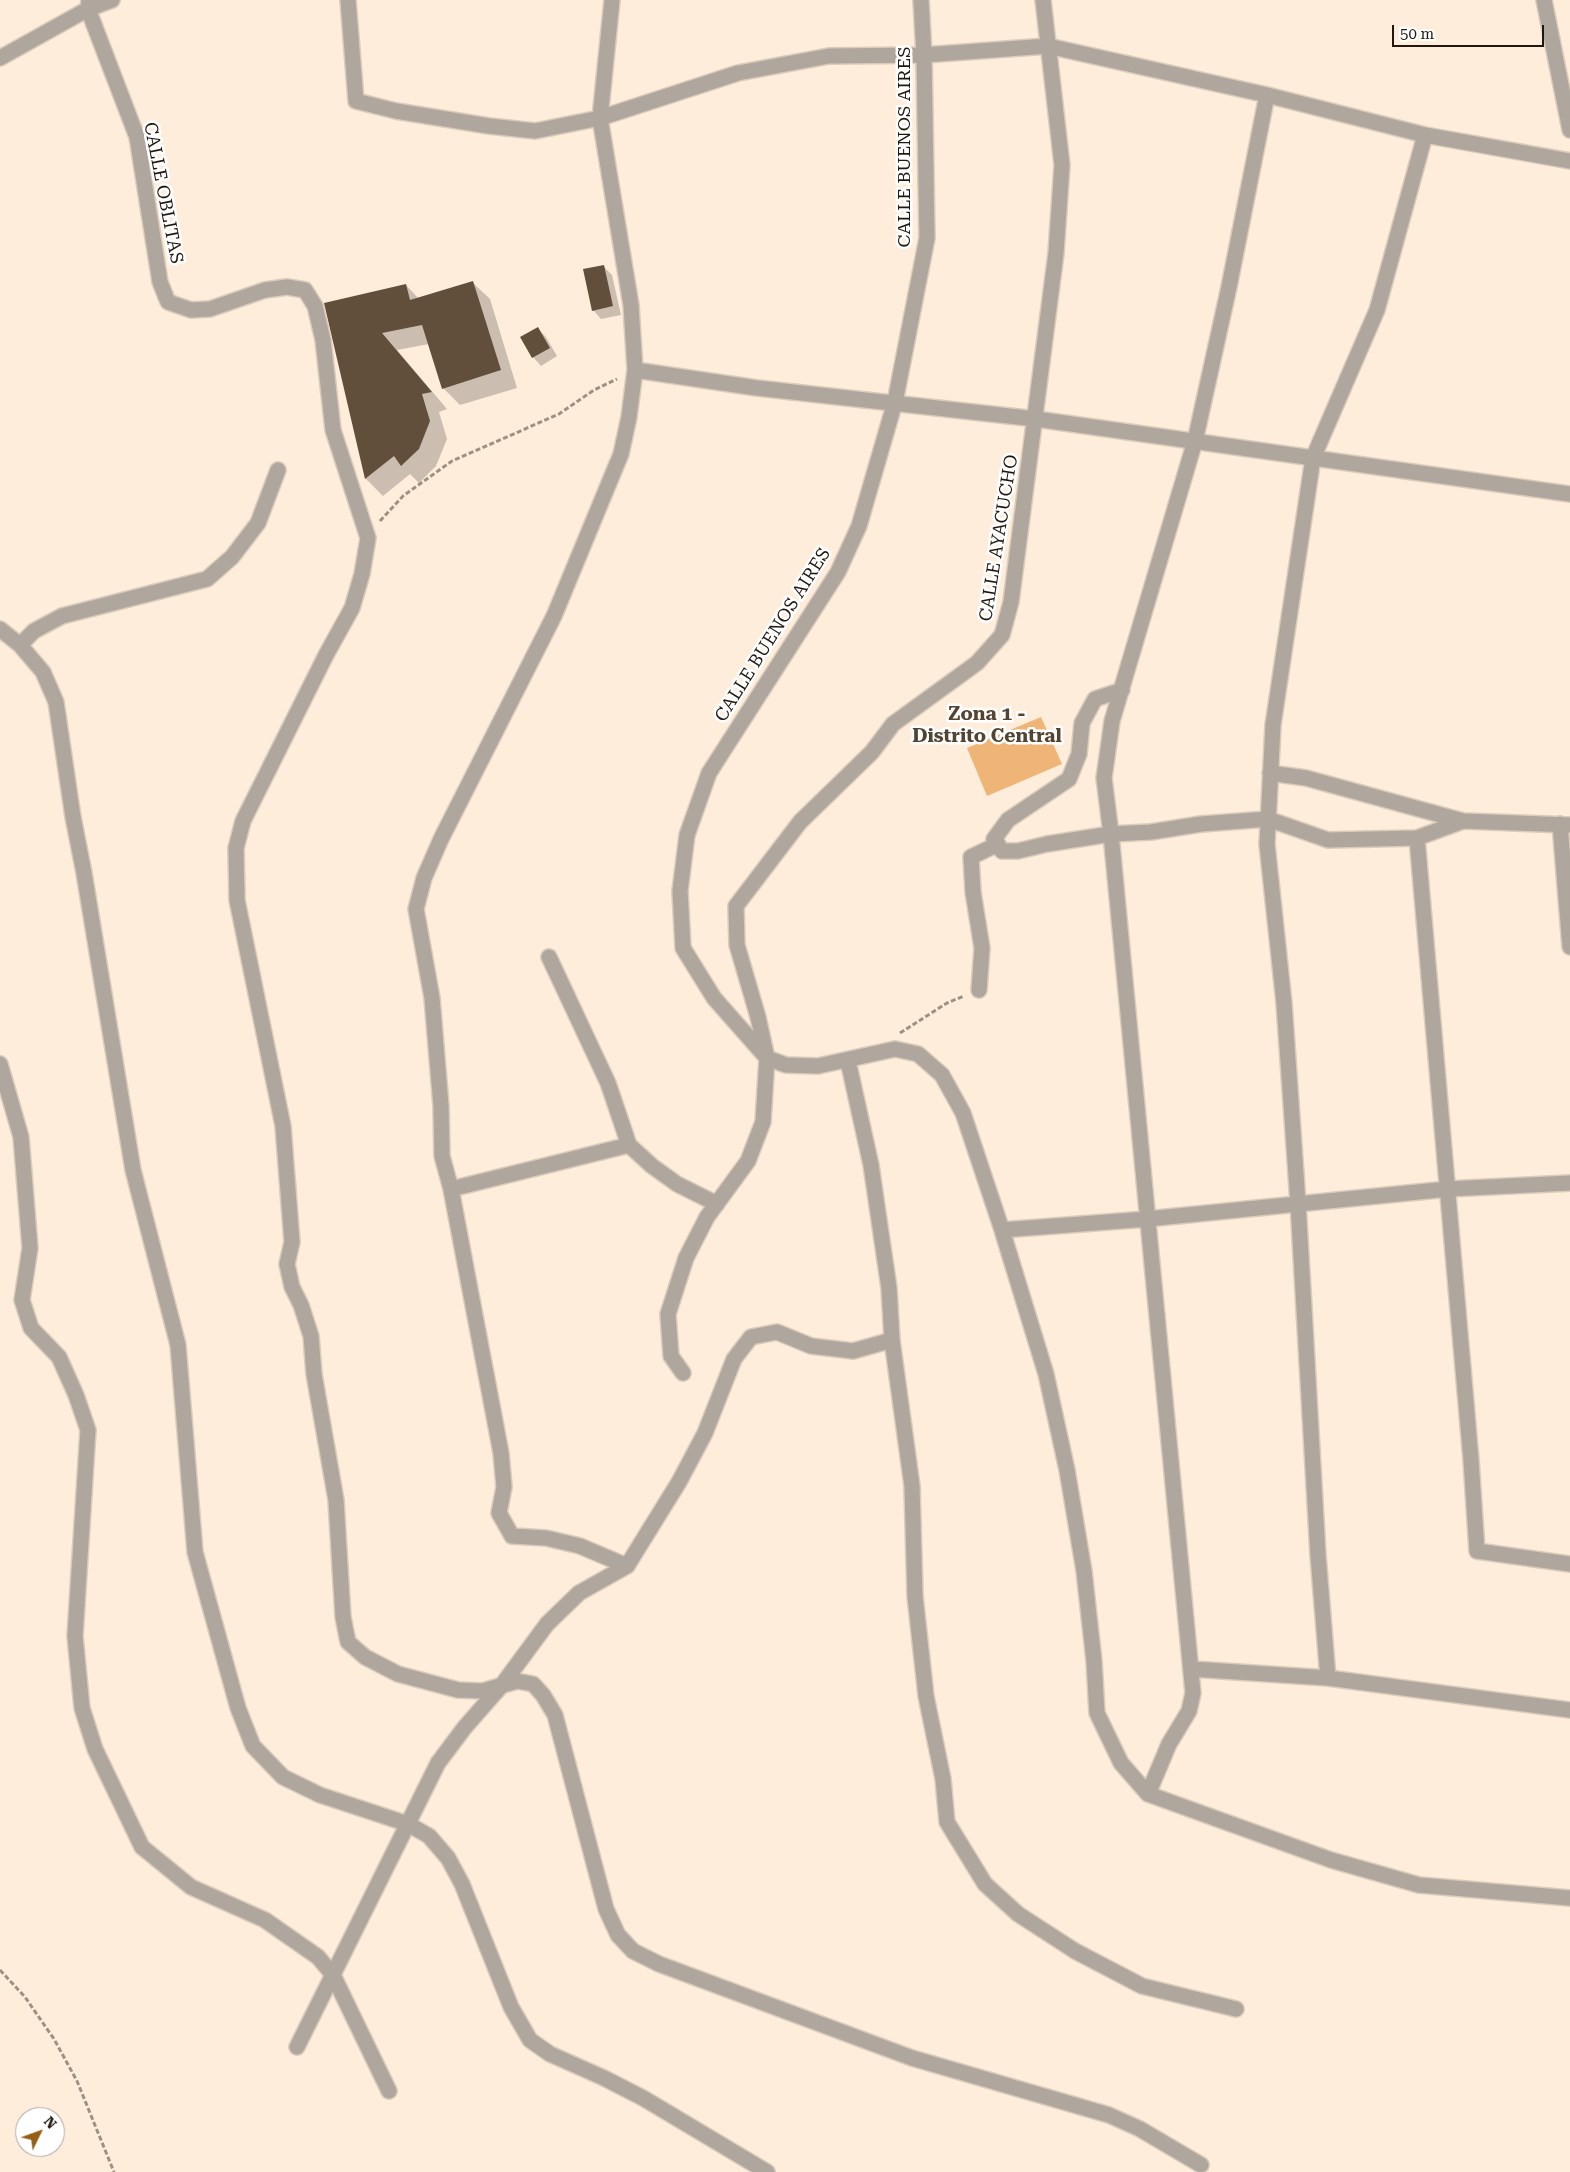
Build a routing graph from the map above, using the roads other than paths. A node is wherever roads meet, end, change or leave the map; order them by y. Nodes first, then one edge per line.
1 (112, 0) edge
2 (348, 0) edge
3 (612, 0) edge
4 (921, 0) edge
5 (1043, 0) edge
6 (1544, 0) edge
7 (88, 5) edge
8 (1048, 46) junction
9 (924, 55) junction
10 (0, 58) edge
11 (1267, 95) junction
12 (600, 118) junction
13 (1570, 130) edge
14 (1425, 135) junction
15 (1570, 162) edge
16 (635, 370) junction
17 (895, 402) junction
18 (1036, 419) junction
19 (1195, 441) junction
20 (1313, 458) junction
21 (278, 470) dead end
22 (1570, 494) edge
23 (0, 629) edge
24 (20, 645) junction
25 (1122, 690) junction
26 (1270, 773) junction
27 (1268, 819) junction
28 (1463, 821) junction
29 (1565, 825) edge
30 (1111, 834) junction
31 (1417, 838) junction
32 (998, 844) junction
33 (1570, 947) edge
34 (549, 957) dead end
35 (979, 990) road end
36 (767, 1058) junction
37 (848, 1061) junction
38 (0, 1064) edge
39 (629, 1145) junction
40 (1570, 1183) edge
41 (1448, 1189) junction
42 (452, 1190) junction
43 (1298, 1203) junction
44 (716, 1204) junction
45 (1147, 1218) junction
46 (1002, 1230) junction
47 (892, 1340) junction
48 (683, 1373) dead end
49 (1570, 1564) edge
50 (627, 1566) junction
51 (1192, 1669) junction
52 (1328, 1678) junction
53 (502, 1685) junction
54 (1570, 1710) edge
55 (1148, 1794) junction
56 (408, 1824) junction
57 (1570, 1898) edge
58 (333, 1975) junction
59 (1236, 2009) dead end
60 (297, 2047) dead end
61 (389, 2091) dead end
62 (1201, 2165) dead end
63 (766, 2172) edge

1 - 7 street
2 - 12 street
3 - 12 street
4 - 9 street, CALLE BUENOS AIRES
5 - 8 street, CALLE AYACUCHO
6 - 13 street
7 - 10 street
7 - 53 street, CALLE OBLITAS
8 - 9 street
8 - 11 street
8 - 18 street, CALLE AYACUCHO
9 - 12 street
9 - 17 street, CALLE BUENOS AIRES
11 - 14 street
11 - 19 street
12 - 16 street
14 - 15 street
14 - 20 street
16 - 17 street
16 - 42 street
17 - 18 street
17 - 36 street, CALLE BUENOS AIRES
18 - 19 street
18 - 36 street, CALLE AYACUCHO
19 - 20 street
19 - 25 street
20 - 22 street
20 - 26 street
21 - 24 street
23 - 24 street
24 - 56 street
25 - 30 street
25 - 32 street
26 - 27 street
26 - 28 street
27 - 30 street
27 - 31 street
27 - 43 street
28 - 29 street
28 - 31 street
29 - 33 street
30 - 32 street
30 - 45 street
31 - 41 street
32 - 35 street
34 - 39 street
36 - 37 street
36 - 44 street, CALLE AYACUCHO
37 - 46 street
37 - 47 street
38 - 58 street
39 - 42 street
39 - 44 street
40 - 41 street
41 - 43 street
41 - 49 street
42 - 50 street
43 - 45 street
43 - 52 street
44 - 48 street, CALLE AYACUCHO
45 - 46 street
45 - 51 street
46 - 55 street
47 - 50 street
47 - 59 street
50 - 53 street
51 - 52 street
51 - 55 street
52 - 54 street
53 - 56 street
53 - 62 street
55 - 57 street
56 - 58 street
56 - 63 street
58 - 60 street
58 - 61 street

